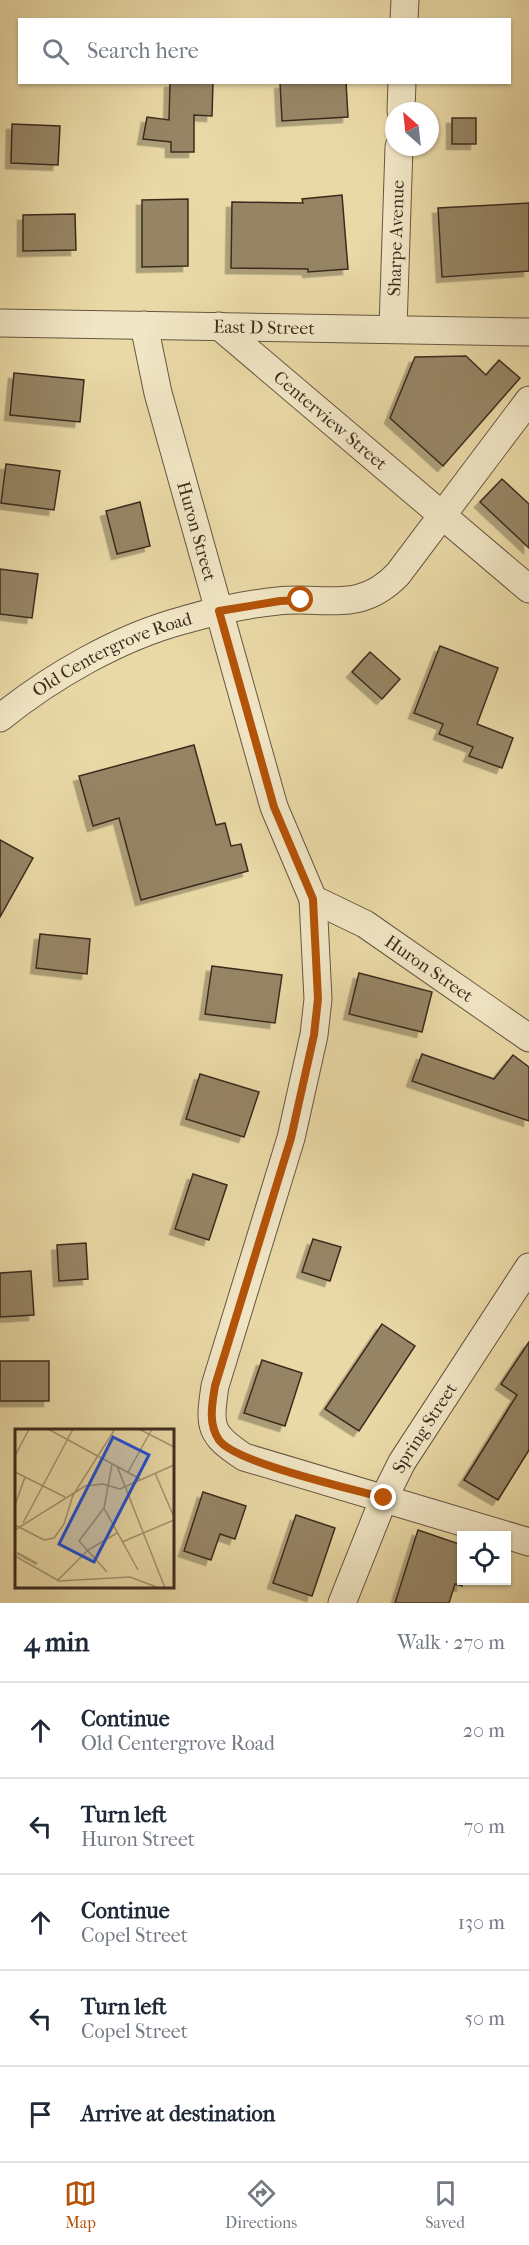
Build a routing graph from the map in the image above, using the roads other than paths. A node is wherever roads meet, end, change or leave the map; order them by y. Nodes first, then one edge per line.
1 (405, 0) edge
2 (404, 18) edge
3 (402, 84) edge
4 (401, 102) edge
5 (399, 156) edge
6 (0, 323) edge
7 (144, 325) junction
8 (219, 326) junction
9 (393, 328) junction
10 (529, 332) edge
11 (529, 400) edge
12 (441, 516) junction
13 (529, 589) edge
14 (219, 611) junction
15 (0, 718) edge
16 (313, 899) junction
17 (529, 1038) edge
18 (529, 1267) edge
19 (384, 1498) junction
20 (529, 1542) edge
21 (342, 1603) edge

1 - 2 street
3 - 4 street
5 - 9 street, Sharpe Avenue
6 - 7 street, East D Street
7 - 8 street, East D Street
7 - 14 street, Huron Street
8 - 9 street, East D Street
8 - 12 street, Centerview Street
9 - 10 street, East D Street
11 - 12 street, Old Centergrove Road
12 - 13 street
12 - 14 street, Old Centergrove Road
14 - 15 street, Old Centergrove Road
14 - 16 street, Huron Street
16 - 17 street, Huron Street
16 - 19 street
18 - 19 street, Spring Street
19 - 20 street
19 - 21 street, Spring Street

